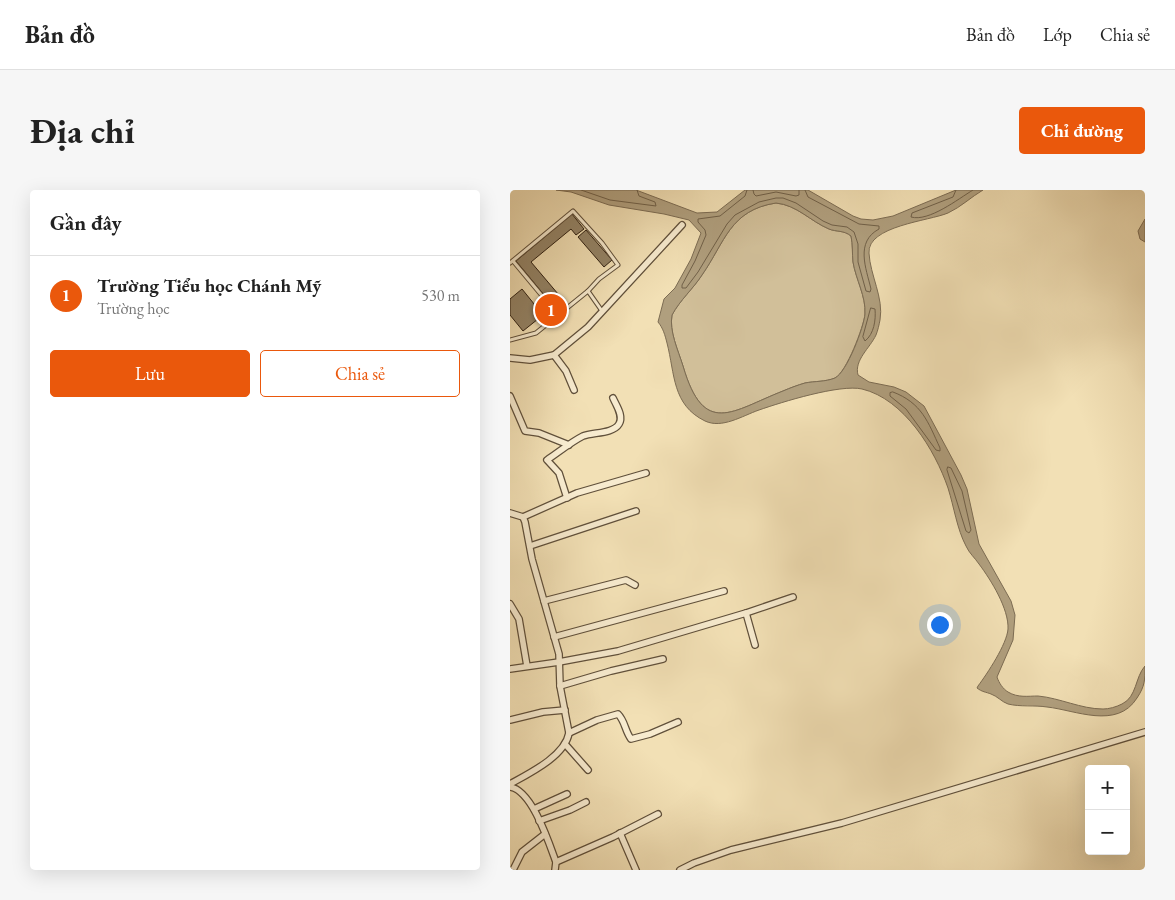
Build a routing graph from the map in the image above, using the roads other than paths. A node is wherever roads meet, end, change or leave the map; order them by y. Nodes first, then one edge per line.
1 (682, 225) dead end
2 (512, 262) edge
3 (588, 290) junction
4 (603, 312) junction
5 (558, 314) junction
6 (510, 340) edge
7 (554, 355) junction
8 (510, 358) edge
9 (574, 390) dead end
10 (510, 396) edge
11 (613, 398) dead end
12 (569, 446) junction
13 (646, 473) dead end
14 (567, 498) junction
15 (636, 511) dead end
16 (510, 513) edge
17 (523, 517) junction
18 (530, 546) junction
19 (636, 585) dead end
20 (724, 591) dead end
21 (793, 597) dead end
22 (544, 601) junction
23 (510, 604) edge
24 (746, 613) junction
25 (554, 636) junction
26 (754, 645) dead end
27 (663, 659) dead end
28 (559, 662) junction
29 (527, 666) junction
30 (510, 669) edge
31 (560, 686) junction
32 (566, 710) junction
33 (510, 720) edge
34 (678, 722) dead end
35 (569, 732) junction
36 (1145, 732) edge
37 (565, 744) junction
38 (588, 770) dead end
39 (510, 785) edge
40 (567, 794) dead end
41 (586, 802) dead end
42 (534, 809) junction
43 (658, 814) dead end
44 (538, 821) junction
45 (620, 833) junction
46 (545, 834) junction
47 (556, 862) junction
48 (513, 870) edge
49 (555, 870) edge
50 (636, 870) edge
51 (680, 870) edge

1 - 4 street
2 - 3 lane
2 - 5 lane
3 - 4 lane
3 - 5 lane
4 - 7 street
5 - 6 lane
7 - 8 street
7 - 9 street
10 - 12 street
11 - 12 street
12 - 14 street
13 - 14 street
14 - 17 street
15 - 18 street
16 - 17 street
17 - 18 street
18 - 22 street
19 - 22 street
20 - 25 street
21 - 24 street
22 - 25 street
23 - 29 street
24 - 26 street
24 - 28 street
25 - 28 street
27 - 31 street
28 - 29 street
28 - 31 street
29 - 30 street
31 - 32 street
32 - 33 street
32 - 35 street
34 - 35 street
35 - 37 street
36 - 51 street
37 - 38 street
37 - 39 street
39 - 42 street
40 - 42 street
41 - 44 street
42 - 44 street
43 - 45 street
44 - 46 street
45 - 47 street
45 - 50 street
46 - 47 street
46 - 48 street
47 - 49 street

